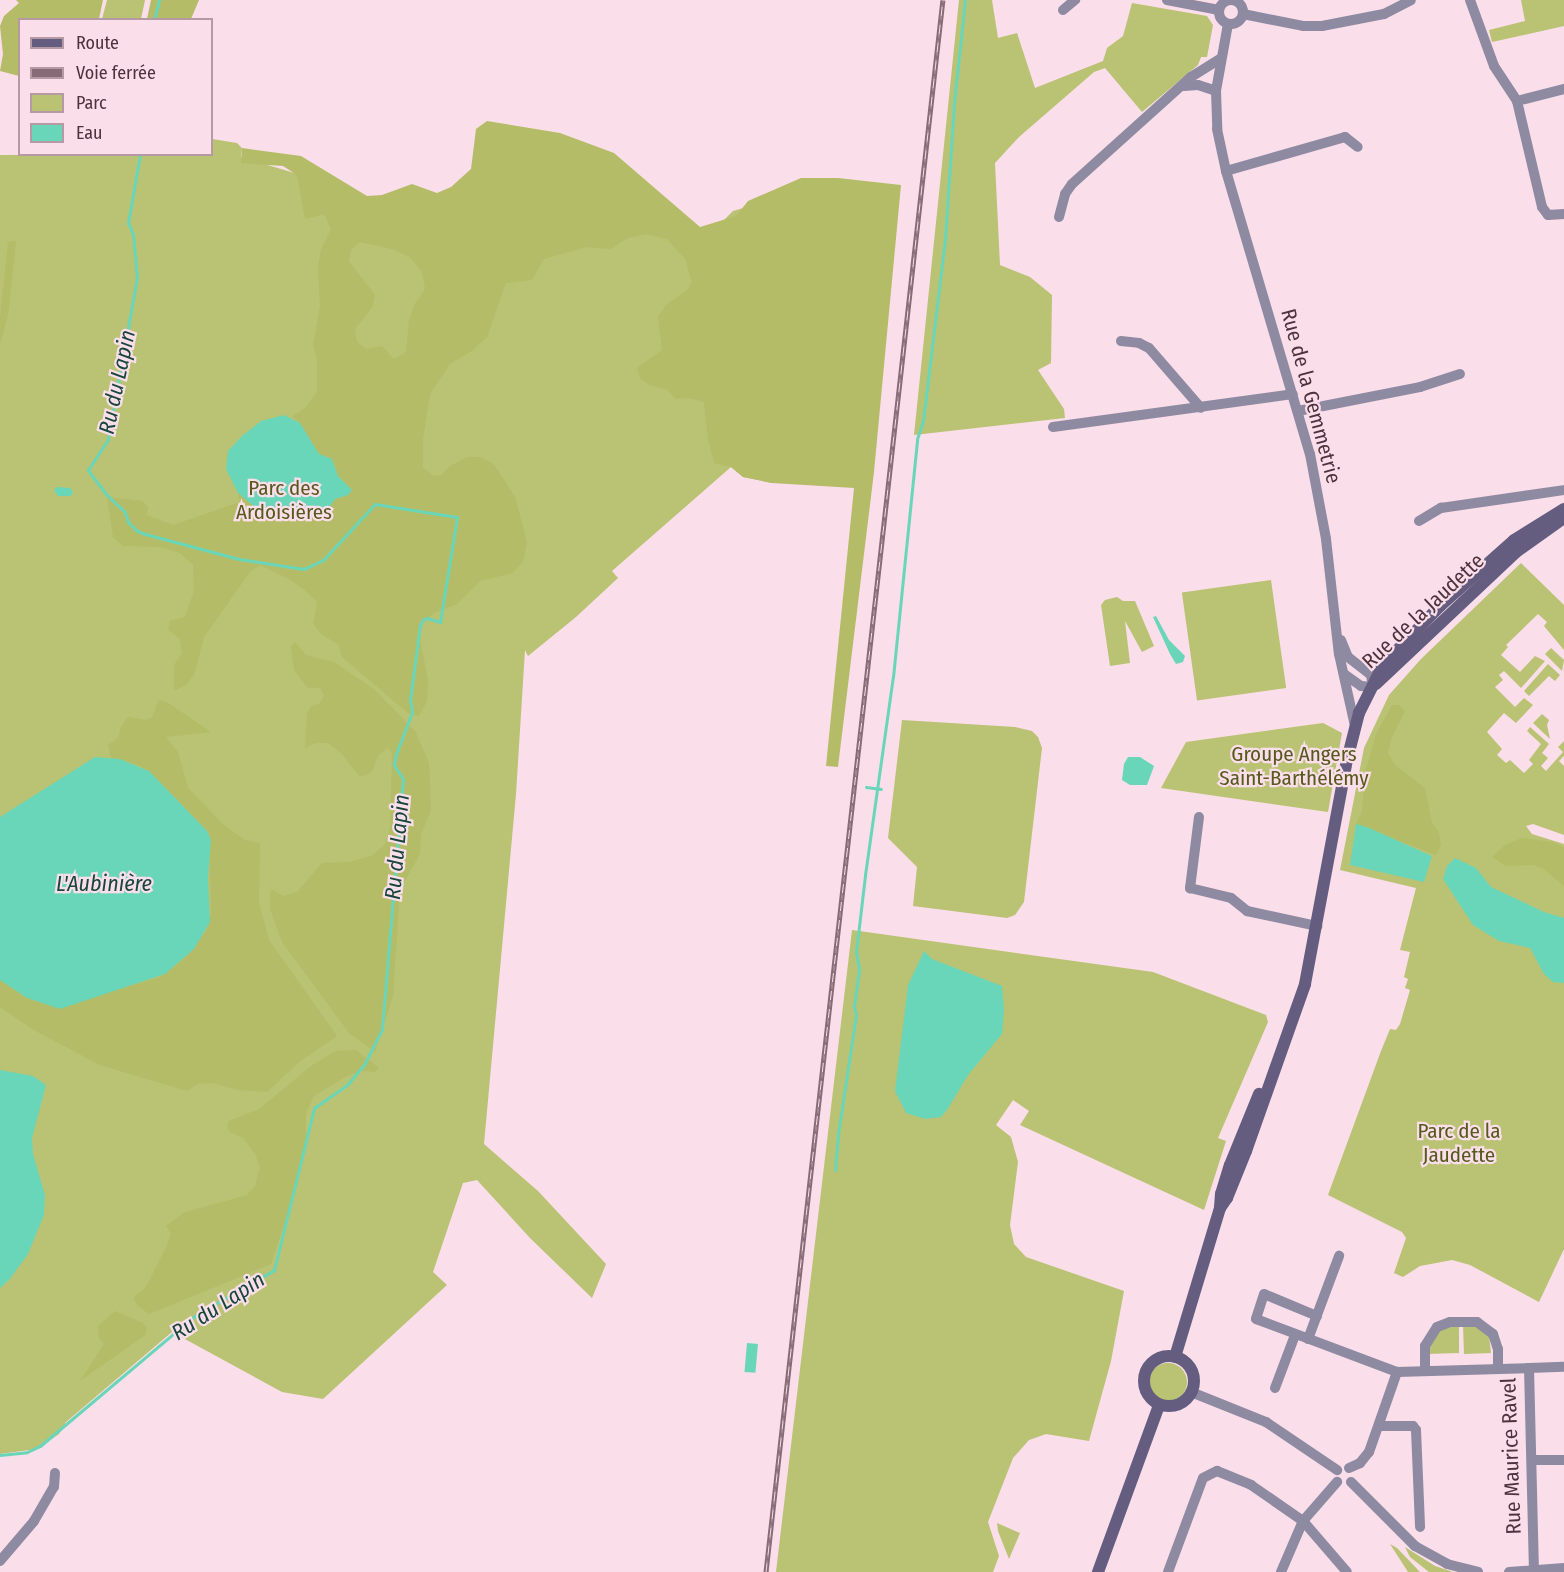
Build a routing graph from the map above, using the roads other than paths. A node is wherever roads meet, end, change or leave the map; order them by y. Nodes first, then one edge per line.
1 (1075, 0) edge
2 (1167, 0) edge
3 (1235, 0) edge
4 (1411, 0) edge
5 (1470, 0) edge
6 (1063, 10) dead end
7 (1219, 10) junction
8 (1243, 14) junction
9 (1228, 24) junction
10 (1220, 59) junction
11 (1184, 86) junction
12 (1564, 89) edge
13 (1216, 91) junction
14 (1517, 101) junction
15 (1358, 147) dead end
16 (1226, 171) junction
17 (1564, 214) edge
18 (1059, 217) dead end
19 (1121, 341) dead end
20 (1460, 374) dead end
21 (1293, 394) junction
22 (1201, 408) junction
23 (1298, 411) junction
24 (1053, 427) dead end
25 (1564, 490) edge
26 (1564, 510) edge
27 (1564, 518) edge
28 (1419, 521) dead end
29 (1338, 635) junction
30 (1383, 665) junction
31 (1365, 668) junction
32 (1344, 674) junction
33 (1373, 687) junction
34 (1355, 726) junction
35 (1199, 817) dead end
36 (1317, 926) junction
37 (1339, 1256) dead end
38 (1317, 1316) junction
39 (1295, 1335) junction
40 (1308, 1339) junction
41 (1175, 1357) junction
42 (1564, 1367) edge
43 (1498, 1368) junction
44 (1530, 1368) junction
45 (1425, 1370) junction
46 (1397, 1372) junction
47 (1275, 1388) dead end
48 (1191, 1392) junction
49 (1159, 1404) junction
50 (1379, 1426) junction
51 (1532, 1460) junction
52 (1564, 1460) edge
53 (1349, 1468) junction
54 (1336, 1470) junction
55 (54, 1473) dead end
56 (1337, 1482) junction
57 (1351, 1482) junction
58 (1303, 1521) junction
59 (1420, 1527) dead end
60 (0, 1561) edge
61 (1564, 1568) edge
62 (1534, 1570) junction
63 (1098, 1572) edge
64 (1168, 1572) edge
65 (1281, 1572) edge
66 (1347, 1572) edge
67 (1478, 1572) edge
68 (1509, 1572) edge

1 - 6 street
2 - 7 street
3 - 7 street
3 - 8 street
4 - 8 street
5 - 14 street
7 - 9 street
8 - 9 street
9 - 10 street, Rue de la Gemmetrie
10 - 11 street
10 - 13 street, Rue de la Gemmetrie
11 - 13 street
11 - 18 street
12 - 14 street
13 - 16 street, Rue de la Gemmetrie
14 - 17 street
15 - 16 street
16 - 21 street, Rue de la Gemmetrie
19 - 22 street
20 - 23 street
21 - 22 street
21 - 23 street, Rue de la Gemmetrie
22 - 24 street
23 - 29 street, Rue de la Gemmetrie
25 - 28 street
26 - 30 street, Rue de la Jaudette
27 - 33 street, Rue de la Jaudette
29 - 31 street, Rue de la Gemmetrie
29 - 32 street, Rue de la Gemmetrie
30 - 31 street
30 - 33 street, Rue de la Jaudette
31 - 33 street, Rue de la Gemmetrie
32 - 33 street
32 - 34 street, Rue de la Gemmetrie
33 - 34 street
34 - 36 street
35 - 36 street
36 - 41 street
37 - 38 street
38 - 39 street
38 - 40 street
39 - 40 street
39 - 47 street
40 - 46 street
41 - 48 street
41 - 49 street
42 - 44 street
43 - 44 street, Rue Maurice Ravel
43 - 45 street, Rue Maurice Ravel
43 - 45 street
44 - 51 street, Rue Maurice Ravel
45 - 46 street, Rue Maurice Ravel
46 - 50 street
48 - 49 street
48 - 54 street
49 - 63 street
50 - 53 street
50 - 59 street
51 - 52 street
51 - 62 street, Rue Maurice Ravel
53 - 54 street
53 - 57 street
54 - 56 street
55 - 60 street
56 - 57 street
56 - 58 street
57 - 67 street
58 - 64 street
58 - 65 street
58 - 66 street
61 - 62 street
62 - 68 street

